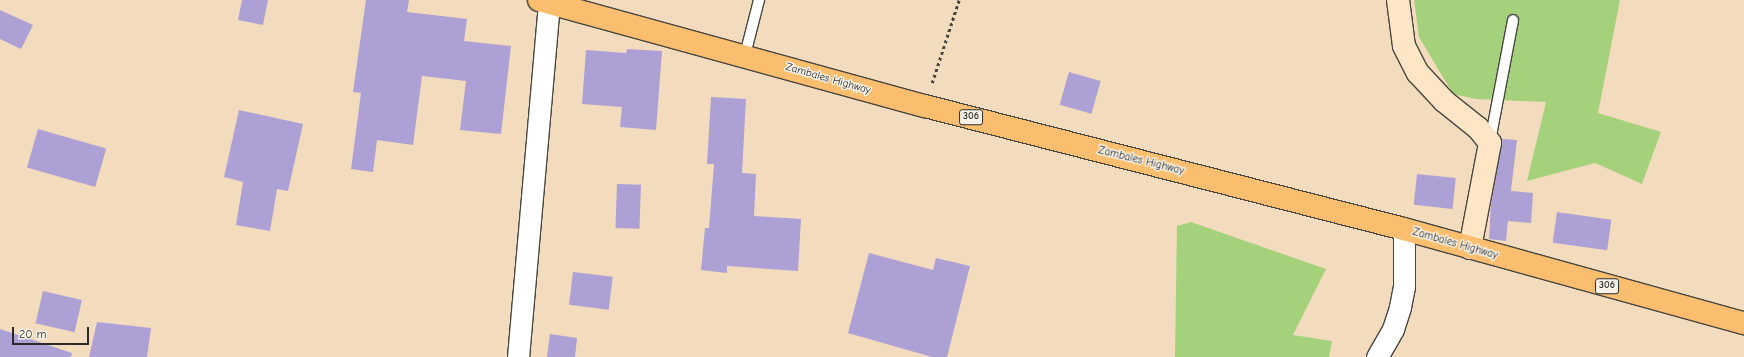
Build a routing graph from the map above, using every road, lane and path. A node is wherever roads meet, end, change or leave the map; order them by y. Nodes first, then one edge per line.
1 (759, 0) edge
2 (959, 0) edge
3 (1398, 0) edge
4 (544, 1) edge
5 (1513, 20) dead end
6 (745, 56) junction
7 (925, 106) junction
8 (1490, 143) junction
9 (1404, 229) junction
10 (1470, 248) junction
11 (1744, 323) edge
12 (518, 357) edge
13 (1377, 357) edge

1 - 6 lane
2 - 7 path
3 - 8 street
4 - 6 main road, Zambales Highway / 306
4 - 12 street
5 - 8 lane
6 - 7 main road, Zambales Highway / 306
7 - 9 main road, Zambales Highway / 306
8 - 10 street
9 - 10 main road, Zambales Highway / 306
9 - 13 street
10 - 11 main road, Zambales Highway / 306

